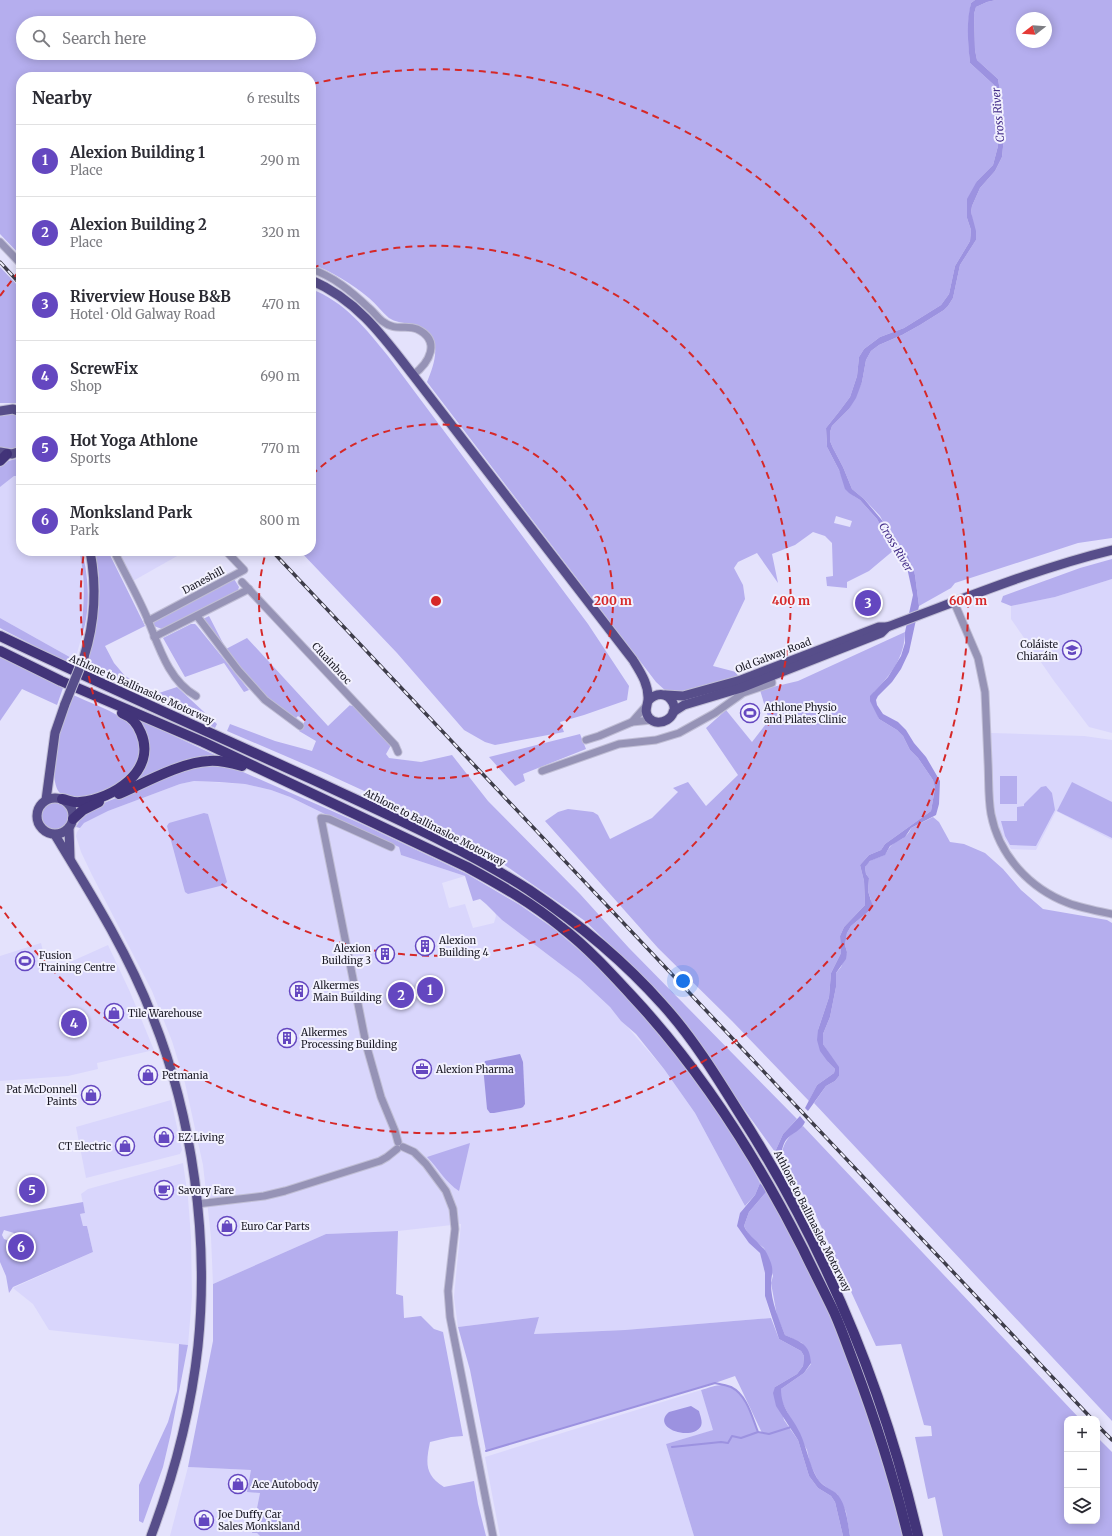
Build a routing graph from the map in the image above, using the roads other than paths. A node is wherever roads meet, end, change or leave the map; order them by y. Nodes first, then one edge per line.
1 (0, 242) edge
2 (16, 259) edge
3 (316, 271) edge
4 (316, 282) edge
5 (413, 375) junction
6 (1, 410) edge
7 (16, 410) edge
8 (16, 453) edge
9 (2, 456) edge
10 (1112, 550) edge
11 (91, 556) edge
12 (116, 556) edge
13 (231, 556) edge
14 (242, 582) dead end
15 (249, 589) junction
16 (954, 602) junction
17 (197, 616) junction
18 (148, 621) junction
19 (886, 628) junction
20 (0, 636) edge
21 (154, 637) junction
22 (0, 651) edge
23 (643, 676) junction
24 (771, 676) junction
25 (61, 680) junction
26 (664, 695) junction
27 (196, 696) dead end
28 (647, 704) junction
29 (673, 712) junction
30 (652, 720) junction
31 (632, 722) junction
32 (300, 726) dead end
33 (594, 738) junction
34 (586, 740) dead end
35 (598, 750) junction
36 (398, 752) dead end
37 (542, 771) dead end
38 (50, 774) junction
39 (269, 774) junction
40 (60, 799) junction
41 (46, 800) junction
42 (71, 823) junction
43 (55, 835) junction
44 (391, 847) dead end
45 (70, 859) junction
46 (1112, 914) edge
47 (399, 1146) junction
48 (197, 1204) junction
49 (151, 1536) edge
50 (493, 1536) edge
51 (908, 1536) edge
52 (918, 1536) edge

1 - 2 street
3 - 5 street
4 - 5 main road
5 - 23 main road
6 - 7 main road
8 - 9 main road
10 - 16 main road
11 - 38 main road, bridge
12 - 18 street
13 - 18 street, Daneshill
14 - 15 street, Cluainbroc
15 - 17 street
15 - 36 street, Cluainbroc
16 - 19 main road, Old Galway Road
16 - 46 street
17 - 21 street
17 - 32 street
18 - 21 street
19 - 24 main road, Old Galway Road
19 - 26 main road, Old Galway Road
20 - 52 highway, Athlone to Ballinasloe Motorway
21 - 27 street
22 - 25 highway
23 - 26 main road
23 - 28 main road
24 - 29 main road, Old Galway Road
24 - 35 street
25 - 39 highway, Athlone to Ballinasloe Motorway
25 - 40 highway
26 - 28 main road
26 - 29 main road
28 - 30 main road
28 - 31 street
29 - 30 main road
30 - 31 street
31 - 33 street
33 - 34 street
33 - 35 street
35 - 37 street
38 - 40 main road
38 - 41 main road
39 - 42 highway
39 - 51 highway, Athlone to Ballinasloe Motorway
40 - 41 main road
40 - 42 main road
41 - 43 main road
42 - 43 main road
42 - 45 main road
43 - 45 main road
44 - 47 street
45 - 48 main road
47 - 48 street
47 - 50 street
48 - 49 main road

